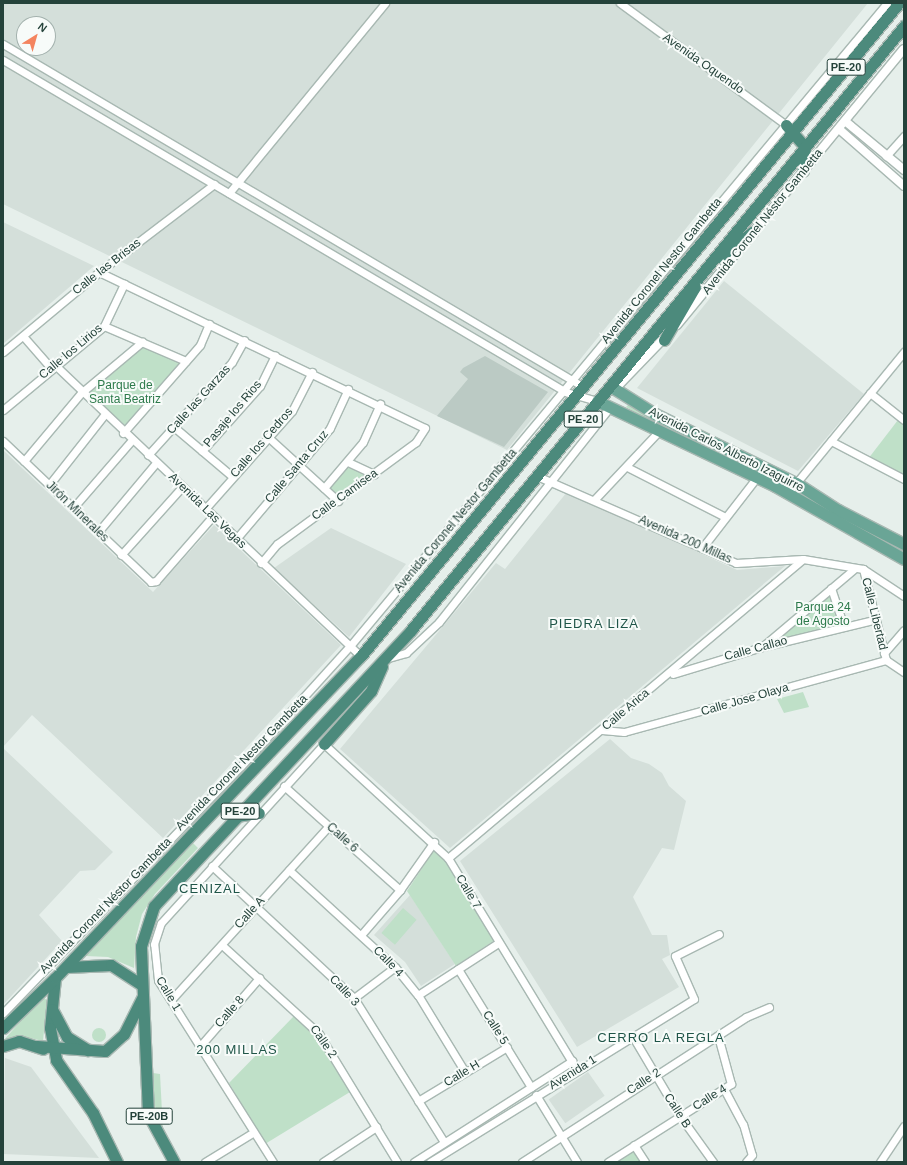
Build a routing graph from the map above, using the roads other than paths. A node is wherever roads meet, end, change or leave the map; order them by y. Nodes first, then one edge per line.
1 (384, 3) edge
2 (620, 3) edge
3 (887, 3) edge
4 (899, 3) edge
5 (904, 26) edge
6 (3, 44) edge
7 (904, 49) edge
8 (3, 60) edge
9 (845, 121) junction
10 (790, 128) junction
11 (839, 129) junction
12 (904, 136) edge
13 (805, 147) junction
14 (886, 156) junction
15 (904, 170) edge
16 (803, 171) junction
17 (238, 182) junction
18 (214, 184) junction
19 (904, 186) edge
20 (229, 193) junction
21 (752, 232) junction
22 (711, 262) junction
23 (99, 272) junction
24 (702, 272) junction
25 (124, 284) junction
26 (209, 324) junction
27 (104, 326) junction
28 (23, 336) junction
29 (498, 337) junction
30 (244, 340) junction
31 (664, 340) junction
32 (142, 342) junction
33 (491, 348) junction
34 (3, 352) edge
35 (904, 352) edge
36 (275, 355) junction
37 (186, 361) junction
38 (53, 367) junction
39 (312, 372) junction
40 (579, 384) junction
41 (348, 389) junction
42 (616, 389) junction
43 (566, 392) junction
44 (81, 393) junction
45 (870, 393) junction
46 (576, 397) junction
47 (597, 401) junction
48 (380, 404) junction
49 (611, 406) junction
50 (3, 410) edge
51 (104, 416) junction
52 (904, 420) edge
53 (174, 427) junction
54 (659, 431) junction
55 (123, 433) junction
56 (268, 437) junction
57 (132, 440) junction
58 (3, 441) edge
59 (831, 441) junction
60 (202, 451) junction
61 (148, 456) junction
62 (24, 461) junction
63 (348, 462) junction
64 (156, 463) junction
65 (299, 465) junction
66 (627, 467) junction
67 (374, 474) junction
68 (537, 476) junction
69 (233, 477) junction
70 (756, 477) junction
71 (904, 479) edge
72 (551, 482) junction
73 (796, 483) junction
74 (49, 485) junction
75 (182, 487) junction
76 (324, 488) junction
77 (788, 493) junction
78 (594, 500) junction
79 (338, 501) junction
80 (73, 508) junction
81 (205, 509) junction
82 (212, 517) junction
83 (725, 517) junction
84 (98, 532) junction
85 (236, 539) junction
86 (904, 544) edge
87 (702, 548) junction
88 (122, 555) junction
89 (903, 556) edge
90 (802, 559) junction
91 (261, 563) junction
92 (855, 568) junction
93 (863, 569) junction
94 (831, 588) junction
95 (904, 596) edge
96 (874, 620) junction
97 (844, 627) junction
98 (904, 630) edge
99 (350, 646) junction
100 (762, 647) junction
101 (362, 656) junction
102 (885, 657) junction
103 (384, 660) junction
104 (686, 660) junction
105 (690, 668) junction
106 (904, 672) edge
107 (669, 675) junction
108 (618, 717) junction
109 (602, 730) junction
110 (624, 732) junction
111 (324, 744) junction
112 (284, 786) junction
113 (259, 813) junction
114 (234, 816) junction
115 (329, 826) junction
116 (434, 842) junction
117 (448, 858) junction
118 (212, 866) junction
119 (289, 870) junction
120 (400, 890) junction
121 (257, 906) junction
122 (719, 934) dead end
123 (361, 935) junction
124 (498, 943) junction
125 (222, 945) junction
126 (66, 967) junction
127 (395, 968) junction
128 (458, 969) junction
129 (55, 978) junction
130 (260, 978) junction
131 (143, 990) junction
132 (418, 995) junction
133 (354, 998) junction
134 (171, 1000) junction
135 (52, 1008) junction
136 (769, 1008) dead end
137 (3, 1013) edge
138 (3, 1028) edge
139 (718, 1036) junction
140 (633, 1037) junction
141 (201, 1045) junction
142 (3, 1046) edge
143 (38, 1046) junction
144 (507, 1047) junction
145 (53, 1048) junction
146 (96, 1053) junction
147 (56, 1060) junction
148 (572, 1061) junction
149 (577, 1070) junction
150 (465, 1072) junction
151 (655, 1075) junction
152 (531, 1087) junction
153 (724, 1089) junction
154 (536, 1095) junction
155 (418, 1101) junction
156 (680, 1116) junction
157 (904, 1126) edge
158 (376, 1127) junction
159 (254, 1132) junction
160 (562, 1137) junction
161 (444, 1142) junction
162 (634, 1145) junction
163 (117, 1162) edge
164 (174, 1162) edge
165 (205, 1162) edge
166 (273, 1162) edge
167 (323, 1162) edge
168 (397, 1162) edge
169 (414, 1162) edge
170 (430, 1162) edge
171 (522, 1162) edge
172 (577, 1162) edge
173 (608, 1162) edge
174 (645, 1162) edge
175 (713, 1162) edge
176 (745, 1162) edge
177 (880, 1162) edge

1 - 17 street
2 - 10 street, Avenida Oquendo
3 - 10 street
4 - 10 highway, Avenida Coronel Nestor Gambetta / PE-20
5 - 13 highway, PE-20
6 - 17 street
7 - 9 street, Avenida Coronel Néstor Gambetta
8 - 18 street
9 - 11 street, Avenida Coronel Néstor Gambetta
9 - 14 street
10 - 13 highway
10 - 40 highway, Avenida Coronel Nestor Gambetta / PE-20
11 - 16 street, Avenida Coronel Néstor Gambetta
11 - 19 street
12 - 14 street
13 - 16 highway
13 - 22 highway, PE-20
14 - 15 street
16 - 21 street, Avenida Coronel Néstor Gambetta
17 - 20 street
17 - 29 street
18 - 20 street
18 - 23 street, Calle las Brisas
20 - 33 street
21 - 22 highway
21 - 31 street, Avenida Coronel Néstor Gambetta
22 - 24 highway, PE-20
23 - 25 street
23 - 28 street, Calle las Brisas
24 - 31 highway
24 - 47 highway, PE-20
25 - 26 street
25 - 27 street, Calle los Lirios
26 - 30 street
26 - 37 street
27 - 32 street
27 - 38 street, Calle los Lirios
28 - 34 street, Calle las Brisas
28 - 38 street, Avenida Las Vegas
29 - 33 street
29 - 40 street
30 - 36 street
30 - 53 street, Calle las Garzas
31 - 42 street, Avenida Coronel Néstor Gambetta
32 - 37 street
32 - 44 street
33 - 43 street
35 - 45 street
36 - 39 street
36 - 60 street, Pasaje los Rios
37 - 55 street
38 - 44 street, Avenida Las Vegas
38 - 50 street, Calle los Lirios
39 - 41 street
39 - 56 street, Calle los Cedros
40 - 43 street, Avenida Coronel Néstor Gambetta
40 - 46 highway, Avenida Coronel Nestor Gambetta / PE-20
41 - 48 street
41 - 65 street, Calle Santa Cruz
42 - 47 highway
42 - 73 main road, Avenida Carlos Alberto Izaguirre
43 - 46 street
43 - 99 street, Avenida Coronel Néstor Gambetta
44 - 51 street, Avenida Las Vegas
44 - 62 street
45 - 52 street
45 - 59 street
46 - 47 street
46 - 101 highway, Avenida Coronel Nestor Gambetta / PE-20
47 - 49 main road, Avenida Carlos Alberto Izaguirre
47 - 68 highway, PE-20
48 - 63 street
48 - 67 street, Calle Camisea
49 - 54 main road, Avenida Carlos Alberto Izaguirre
49 - 72 street
51 - 55 street, Avenida Las Vegas
51 - 74 street
53 - 60 street
53 - 61 street, Calle las Garzas
54 - 66 street
54 - 70 main road, Avenida Carlos Alberto Izaguirre
55 - 57 street, Avenida Las Vegas
56 - 65 street
56 - 69 street, Calle los Cedros
57 - 61 street, Avenida Las Vegas
57 - 80 street
58 - 62 street, Jirón Minerales
59 - 71 street
59 - 73 street
60 - 69 street
61 - 64 street, Avenida Las Vegas
62 - 74 street, Jirón Minerales
63 - 67 street
63 - 76 street
64 - 75 street, Avenida Las Vegas
64 - 84 street
65 - 76 street
65 - 85 street, Calle Santa Cruz
66 - 78 street
66 - 83 street
67 - 79 street, Calle Camisea
68 - 72 street, Avenida 200 Millas
68 - 103 highway, PE-20
69 - 81 street, Calle los Cedros
70 - 77 main road, Avenida Carlos Alberto Izaguirre
70 - 83 street
72 - 78 street, Avenida 200 Millas
72 - 103 street
73 - 77 street
73 - 86 main road, Avenida Carlos Alberto Izaguirre
74 - 80 street, Jirón Minerales
75 - 81 street, Avenida Las Vegas
75 - 88 street
76 - 79 street
77 - 89 main road, Avenida Carlos Alberto Izaguirre
78 - 87 street, Avenida 200 Millas
79 - 91 street, Calle Camisea
80 - 84 street, Jirón Minerales
81 - 82 street, Avenida Las Vegas
82 - 85 street, Avenida Las Vegas
82 - 88 street, Jirón Minerales
83 - 87 street
84 - 88 street, Jirón Minerales
85 - 91 street, Avenida Las Vegas
87 - 90 street, Avenida 200 Millas
90 - 92 street, Avenida 200 Millas
90 - 104 street, Calle Arica
91 - 99 street, Avenida Las Vegas
92 - 93 street, Avenida 200 Millas
92 - 94 street
93 - 95 street, Avenida 200 Millas
93 - 96 street, Calle Libertad
94 - 97 street
94 - 100 street
96 - 97 street, Calle Callao
96 - 102 street, Calle Libertad
97 - 100 street, Calle Callao
98 - 102 street
99 - 101 street, Avenida Las Vegas
99 - 137 street, Avenida Coronel Néstor Gambetta
100 - 105 street, Calle Callao
101 - 126 highway, Avenida Coronel Nestor Gambetta / PE-20
102 - 106 street, Calle Libertad
102 - 110 street, Calle Jose Olaya
103 - 111 highway
103 - 114 highway, PE-20
104 - 105 street
104 - 107 street, Calle Arica
105 - 107 street, Calle Callao
107 - 108 street, Calle Arica
108 - 109 street, Calle Arica
108 - 110 street
109 - 110 street, Calle Jose Olaya
109 - 117 street, Calle Arica
111 - 112 street, Calle 1
111 - 116 street, Calle 7
112 - 113 street, Calle 1
112 - 115 street, Calle 6
113 - 114 highway
113 - 118 street, Calle 1
114 - 131 highway, PE-20
115 - 119 street, Calle A
115 - 120 street, Calle 6
116 - 117 street, Calle 7
116 - 120 street
117 - 124 street, Calle 7
118 - 121 street, Calle 3
118 - 134 street, Calle 1
119 - 121 street, Calle A
119 - 123 street, Calle 4
120 - 123 street
121 - 125 street, Calle A
121 - 133 street, Calle 3
122 - 140 street, Avenida 1
123 - 127 street, Calle 4
124 - 128 street
124 - 148 street, Calle 7
125 - 130 street, Calle 2
125 - 134 street, Calle A
126 - 129 highway, Avenida Coronel Nestor Gambetta / PE-20
126 - 131 highway
127 - 132 street, Calle 4
127 - 133 street
128 - 132 street
128 - 144 street, Calle 5
129 - 135 highway
129 - 138 highway, Avenida Coronel Nestor Gambetta / PE-20
130 - 141 street, Calle 8
130 - 158 street, Calle 2
131 - 146 highway, PE-20
131 - 164 highway, PE-20B
132 - 150 street, Calle 4
133 - 155 street, Calle 3
134 - 141 street, Calle 1
135 - 145 highway
135 - 146 highway
136 - 139 street, Calle 2
139 - 151 street, Calle 2
139 - 153 street, Calle 4
140 - 149 street, Avenida 1
140 - 151 street, Calle B
141 - 159 street, Calle 1
142 - 143 highway
143 - 145 highway
143 - 147 highway
144 - 150 street, Calle H
144 - 152 street, Calle 5
145 - 146 highway
145 - 147 highway
147 - 163 highway
148 - 149 street, Calle 7
148 - 152 street, Avenida 1
149 - 154 street, Avenida 1
150 - 155 street, Calle H
151 - 156 street, Calle B
151 - 160 street, Calle 2
152 - 161 street, Avenida 1
153 - 156 street, Calle 4
153 - 176 street
154 - 160 street
154 - 170 street, Avenida 1
155 - 161 street, Calle 3
156 - 162 street, Calle 4
156 - 175 street, Calle B
157 - 177 street
158 - 167 street
158 - 168 street, Calle 2
159 - 165 street
159 - 166 street, Calle 1
160 - 171 street, Calle 2
160 - 172 street
161 - 169 street, Avenida 1
162 - 173 street, Calle 4
162 - 174 street

